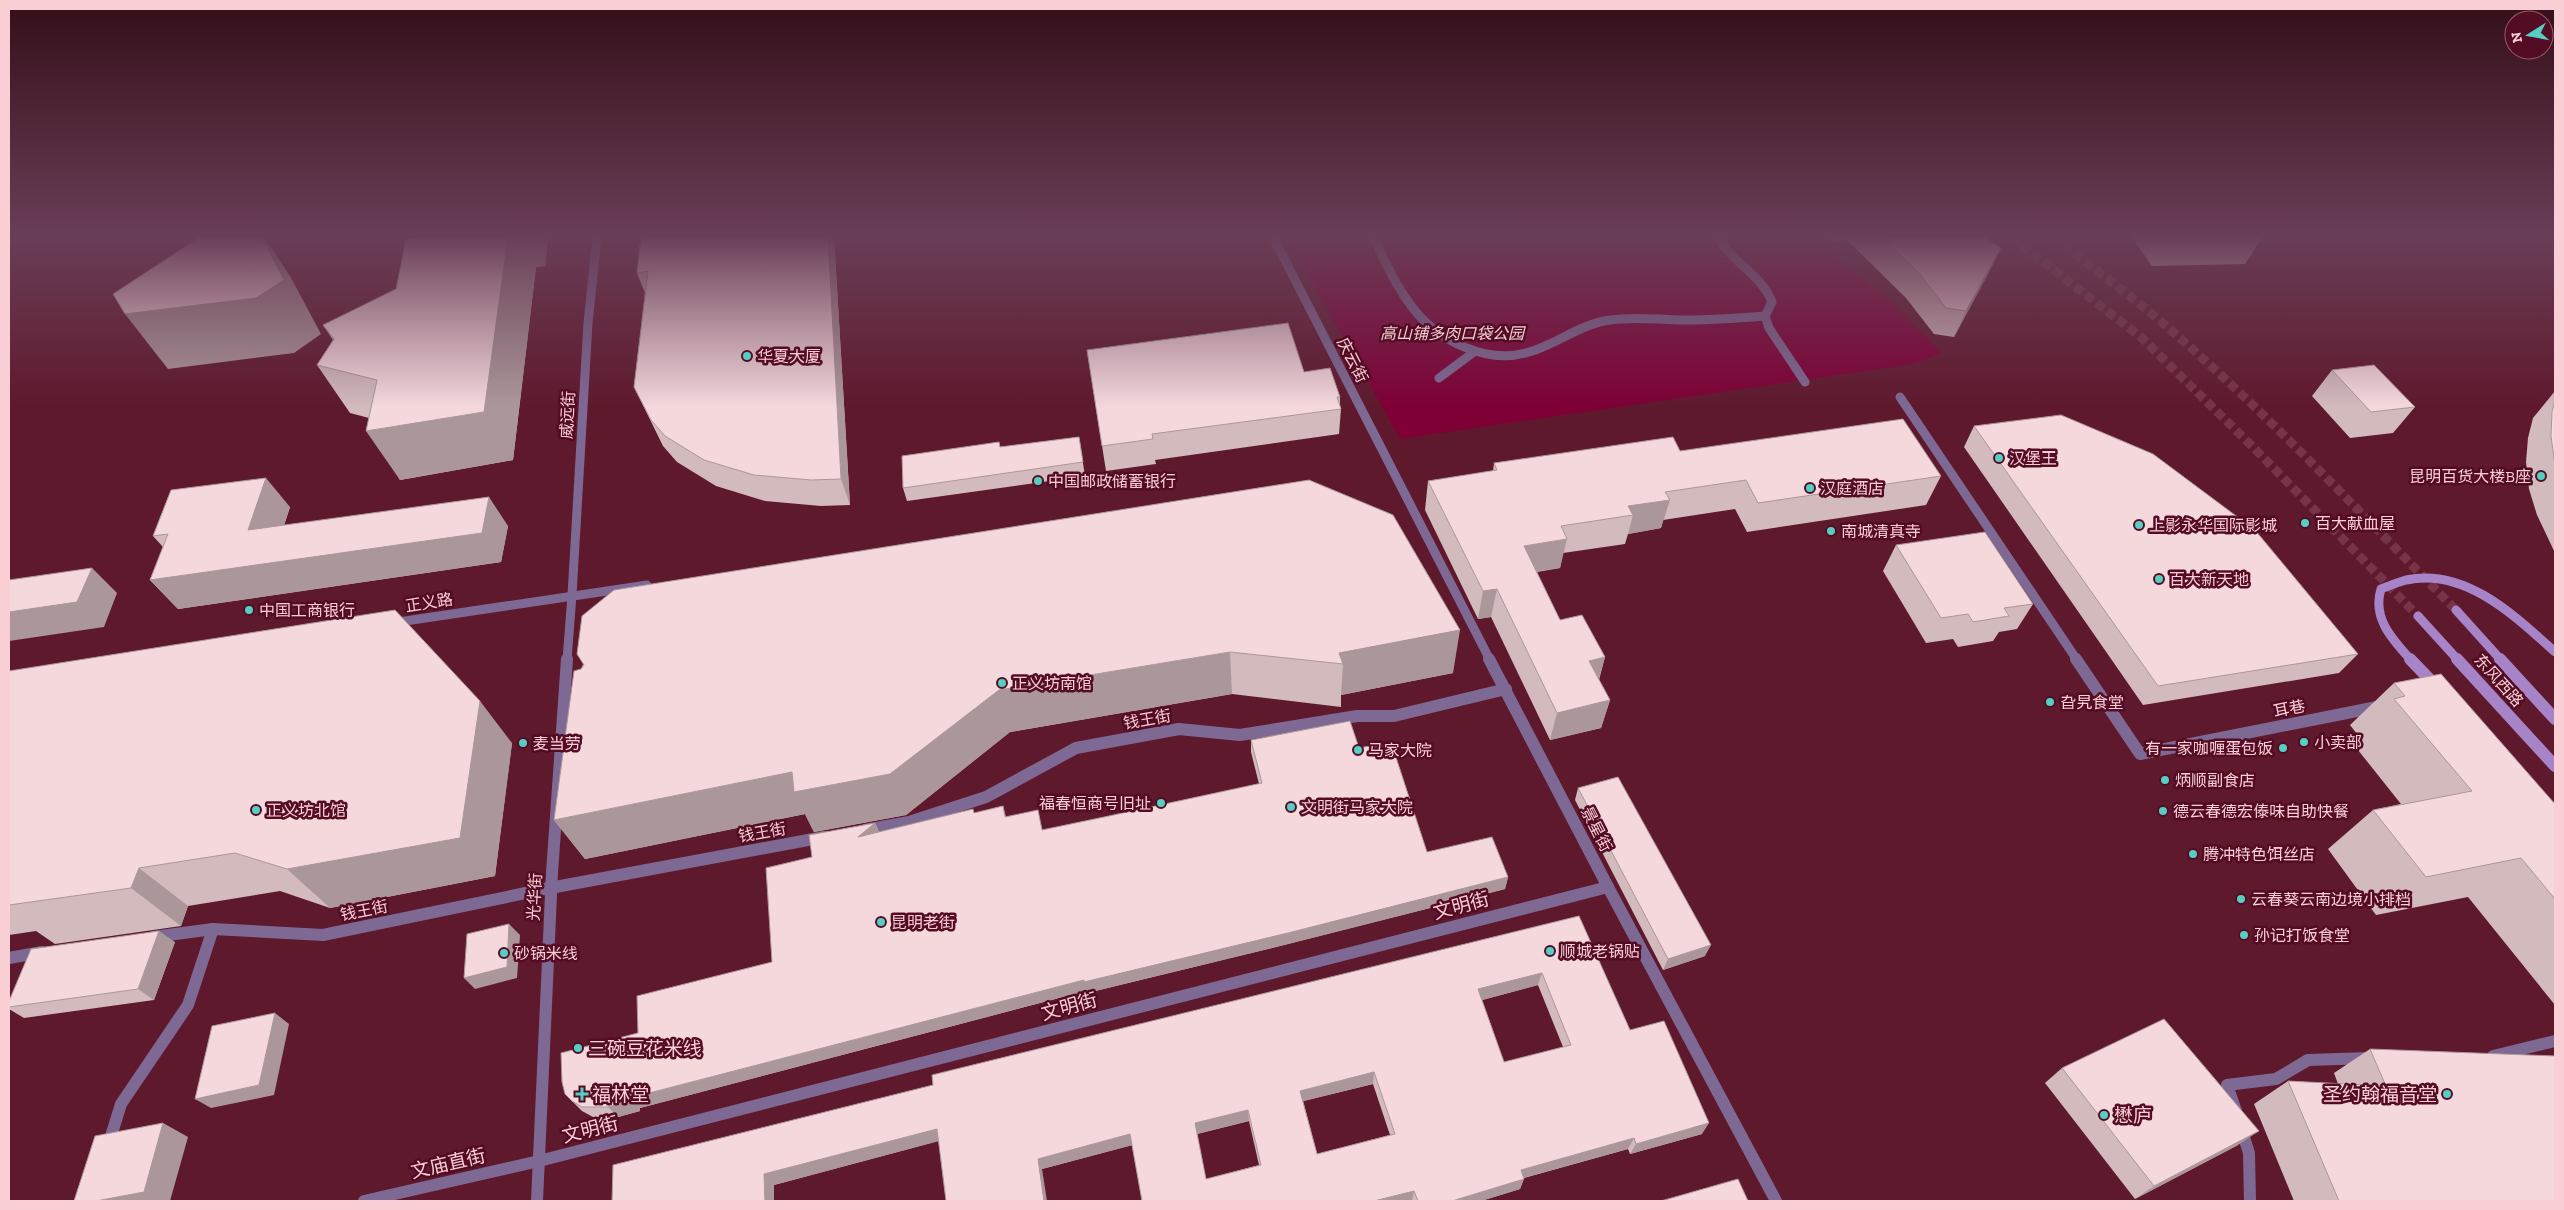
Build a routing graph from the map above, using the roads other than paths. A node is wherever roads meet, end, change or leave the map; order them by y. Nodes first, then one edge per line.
1 (591, 293) edge
2 (1302, 293) edge
3 (1404, 293) edge
4 (1769, 293) edge
5 (1765, 316) junction
6 (1474, 352) junction
7 (1439, 378) dead end
8 (1805, 382) dead end
9 (1900, 397) dead end
10 (1392, 471) joint
11 (647, 585) edge
12 (572, 595) junction
13 (2456, 610) tunnel mouth
14 (2418, 616) tunnel mouth
15 (378, 626) edge
16 (2555, 652) edge
17 (565, 673) junction
18 (578, 684) edge
19 (1506, 689) junction
20 (2439, 695) edge
21 (2386, 706) dead end
22 (2555, 719) edge
23 (2555, 766) edge
24 (853, 832) edge
25 (835, 835) edge
26 (1608, 887) junction
27 (550, 888) junction
28 (213, 929) junction
29 (136, 939) edge
30 (50, 950) edge
31 (9, 958) edge
32 (2555, 1041) edge
33 (2481, 1056) edge
34 (2385, 1058) edge
35 (105, 1157) edge
36 (539, 1161) junction
37 (364, 1201) edge
38 (537, 1201) edge
39 (1776, 1201) edge
40 (2250, 1201) edge

1 - 12 street, 威远街
2 - 10 street, 庆云街
3 - 6 street
4 - 5 street
5 - 6 street
5 - 8 street
6 - 7 street
9 - 21 street, 耳巷
10 - 19 street, 景星街
11 - 12 street, 正义路
12 - 15 street, 正义路
12 - 17 street, 光华街
13 - 22 main road, 东风西路
14 - 23 main road, 东风西路
16 - 20 main road
17 - 18 street
17 - 27 street, 光华街
19 - 24 street, 钱王街
19 - 26 street, 景星街
25 - 27 street, 钱王街
26 - 36 street, 文明街
26 - 39 street, 景星街
27 - 28 street, 钱王街
27 - 36 street, 光华街
28 - 29 street, 钱王街
28 - 35 street
30 - 31 street
32 - 33 street
34 - 40 street
36 - 37 street, 文庙直街
36 - 38 street, 光华街

